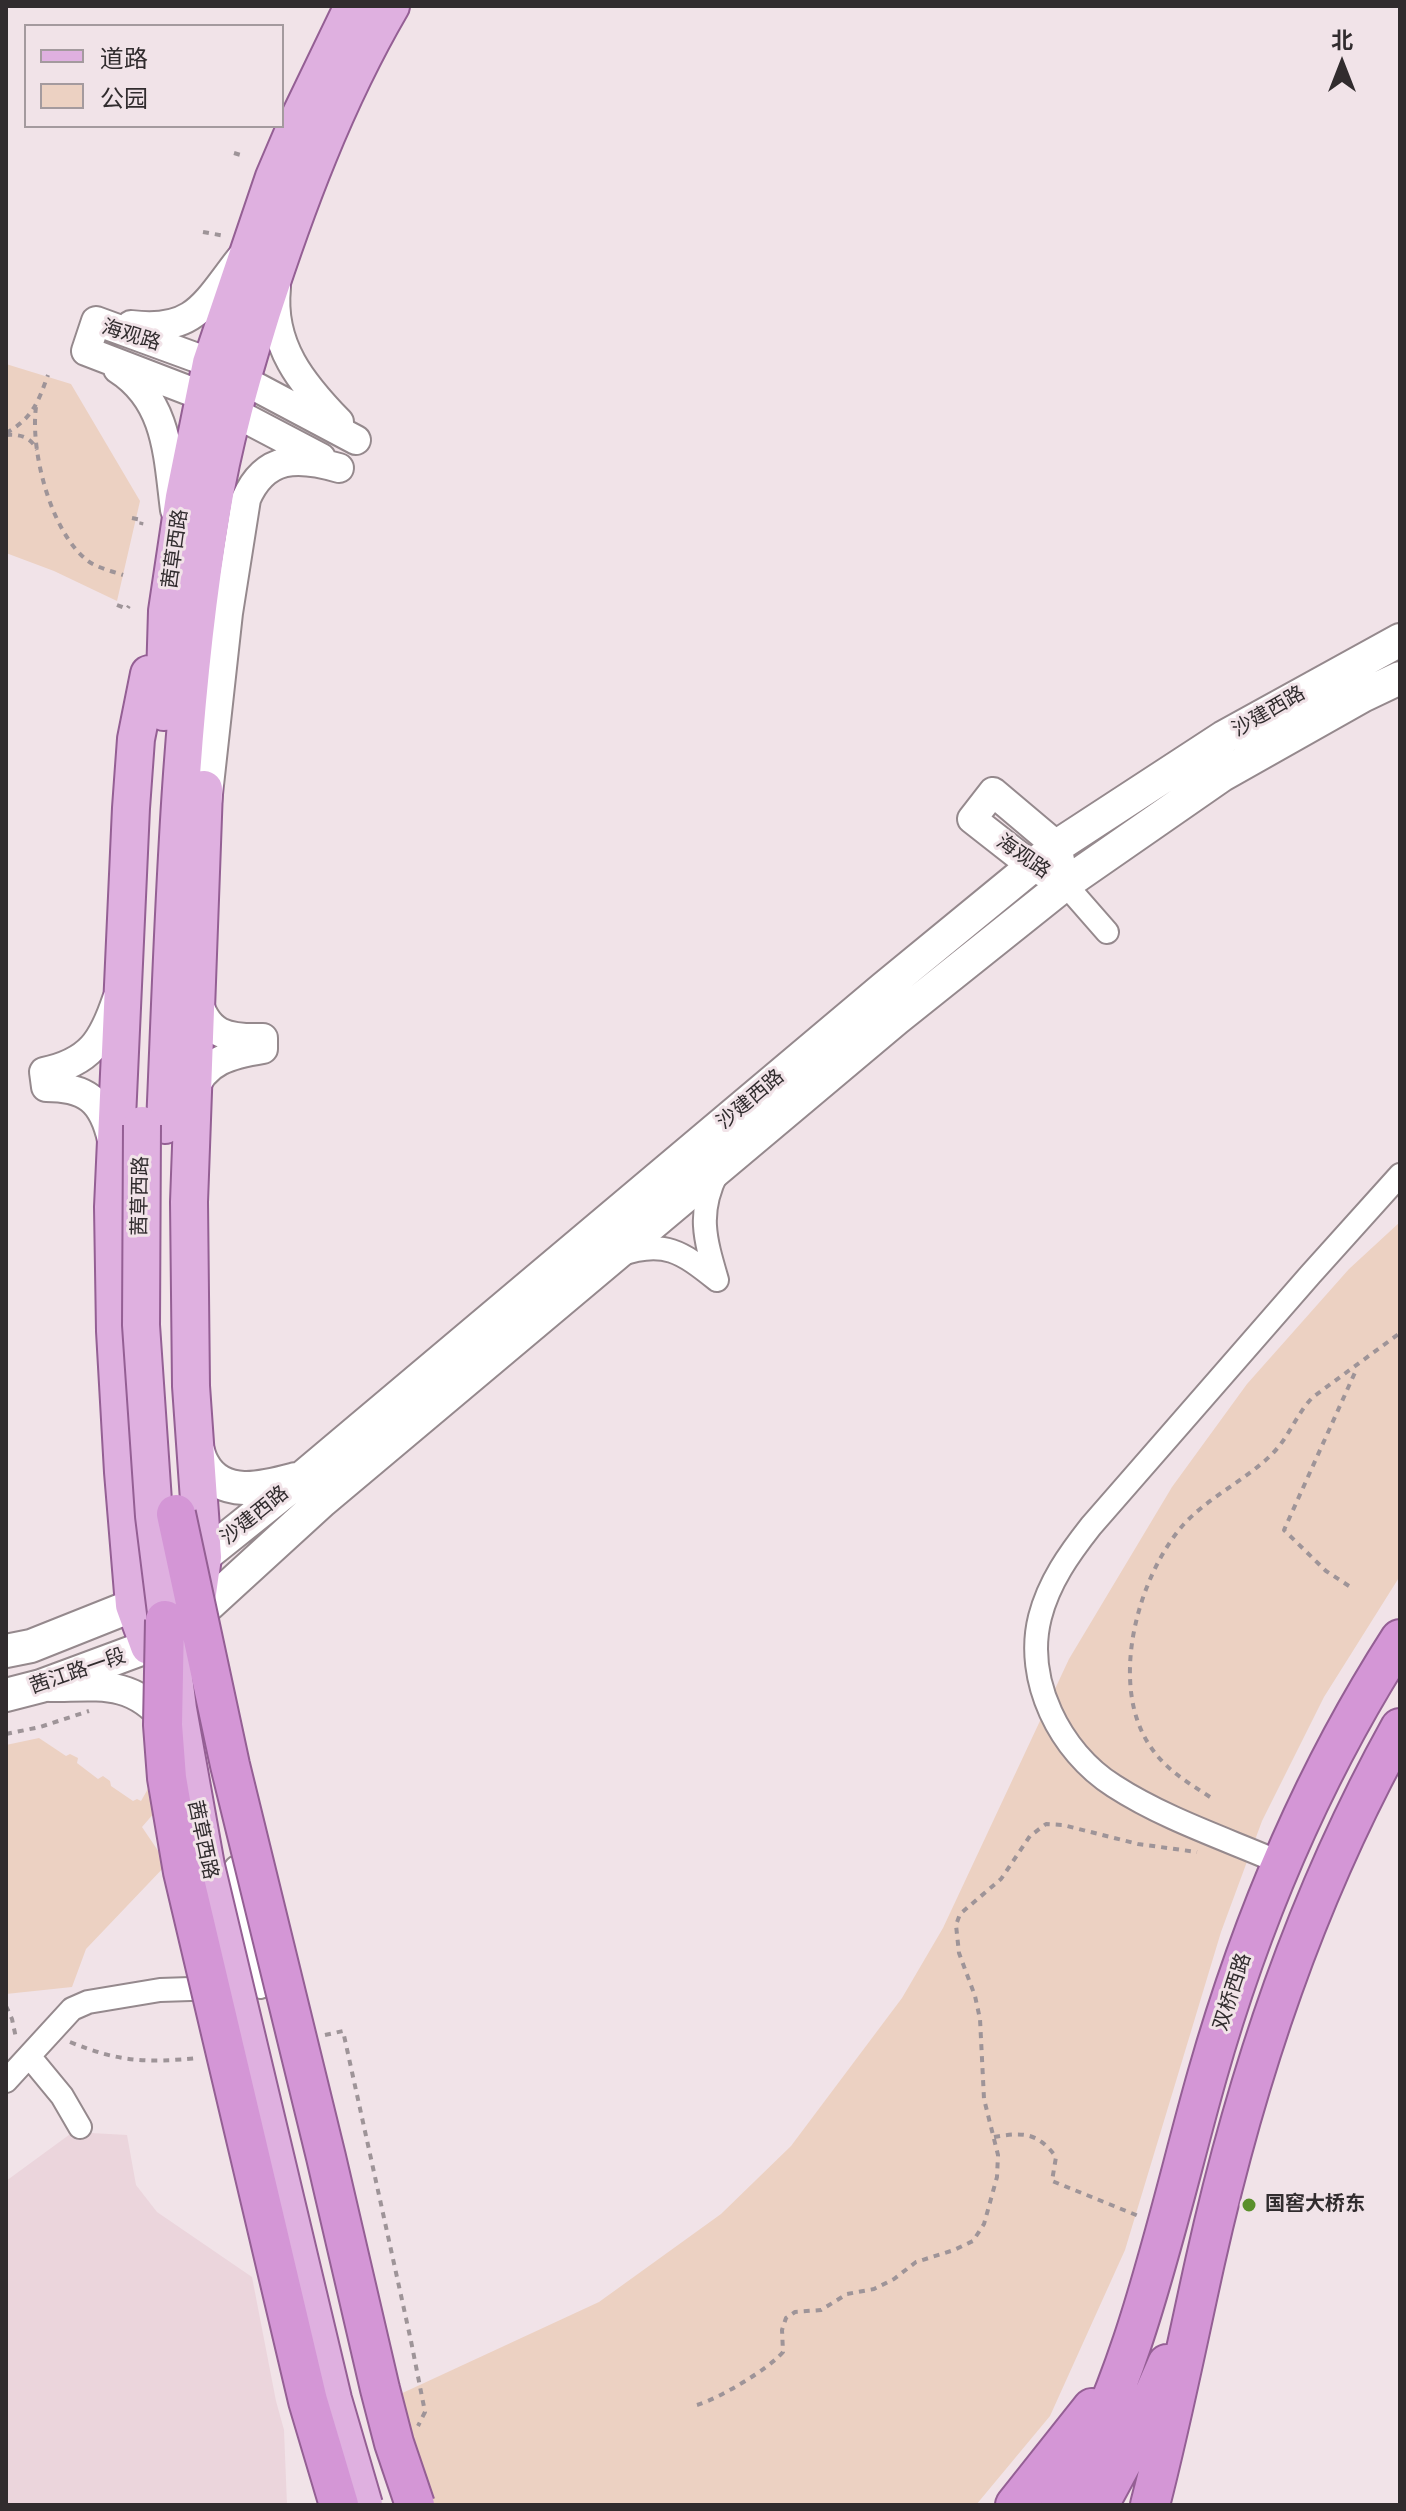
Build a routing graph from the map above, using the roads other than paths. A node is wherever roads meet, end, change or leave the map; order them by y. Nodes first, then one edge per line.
1 (353, 6) edge
2 (391, 6) edge
3 (265, 251) junction
4 (96, 321) junction
5 (86, 351) junction
6 (222, 387) junction
7 (356, 440) junction
8 (339, 468) junction
9 (178, 535) junction
10 (204, 559) junction
11 (167, 611) junction
12 (1400, 640) edge
13 (1400, 678) edge
14 (204, 836) junction
15 (1057, 846) junction
16 (1032, 866) junction
17 (1065, 884) junction
18 (1107, 932) dead end
19 (122, 982) junction
20 (197, 997) junction
21 (192, 1099) junction
22 (153, 1125) junction
23 (114, 1148) junction
24 (719, 1168) junction
25 (1400, 1175) edge
26 (610, 1259) junction
27 (191, 1386) junction
28 (117, 1391) junction
29 (195, 1440) junction
30 (303, 1477) junction
31 (176, 1514) junction
32 (203, 1557) junction
33 (160, 1622) junction
34 (1400, 1639) edge
35 (6, 1651) edge
36 (41, 1686) junction
37 (6, 1695) edge
38 (208, 1711) junction
39 (165, 1720) junction
40 (1400, 1728) edge
41 (1281, 1863) junction
42 (309, 1977) dead end
43 (260, 1984) junction
44 (216, 1989) junction
45 (17, 2068) edge
46 (80, 2127) dead end
47 (1205, 2260) junction
48 (1123, 2368) junction
49 (344, 2396) junction
50 (339, 2505) edge
51 (364, 2505) edge
52 (386, 2505) edge
53 (415, 2505) edge
54 (1015, 2505) edge
55 (1060, 2505) edge
56 (1099, 2505) edge
57 (1150, 2505) edge

1 - 3 main road, 茜草西路
2 - 3 main road, 茜草西路
3 - 4 street
3 - 6 main road, 茜草西路
3 - 7 street
4 - 5 street, 海观路
4 - 6 street, 海观路
5 - 6 street, 海观路
5 - 9 street
6 - 7 street, 海观路
6 - 8 street, 海观路
6 - 9 main road, 茜草西路
6 - 10 main road, 茜草西路
7 - 8 street
8 - 14 street
9 - 11 main road, 茜草西路
10 - 14 main road
10 - 22 main road, 茜草西路
11 - 19 main road
11 - 22 main road, 茜草西路
12 - 15 main road, 沙建西路
13 - 17 main road, 沙建西路
14 - 20 main road
15 - 16 main road, 沙建西路
15 - 16 street, 海观路
15 - 17 street, 海观路
16 - 17 street, 海观路
16 - 30 main road, 沙建西路
17 - 18 street
17 - 24 main road, 沙建西路
19 - 23 main road
19 - 23 street
20 - 21 main road
20 - 21 street
21 - 27 main road
22 - 31 main road, 茜草西路
22 - 33 main road, 茜草西路, bridge
23 - 28 main road
24 - 26 main road, 沙建西路
24 - 26 street
25 - 41 street
26 - 33 main road, 沙建西路
27 - 28 main road
27 - 29 main road
28 - 33 main road
29 - 30 main road
29 - 32 main road
30 - 32 main road, 沙建西路
31 - 49 main road, 茜草西路, bridge
31 - 53 highway, bridge
32 - 33 main road
32 - 33 main road, 沙建西路
33 - 35 main road, 茜江路一段
33 - 36 main road, 茜江路一段
33 - 38 street
33 - 39 street
33 - 49 main road, 茜草西路, bridge
33 - 50 highway, bridge
34 - 41 highway, 双桥西路
36 - 37 main road, 茜江路一段
36 - 39 street
38 - 39 street
38 - 43 street
39 - 44 street
40 - 47 highway
41 - 48 highway, 双桥西路
42 - 43 street
43 - 44 street
44 - 45 street
45 - 46 street
47 - 56 highway
47 - 57 highway
48 - 54 highway
48 - 55 highway, 双桥西路
49 - 51 main road, bridge
49 - 52 main road

